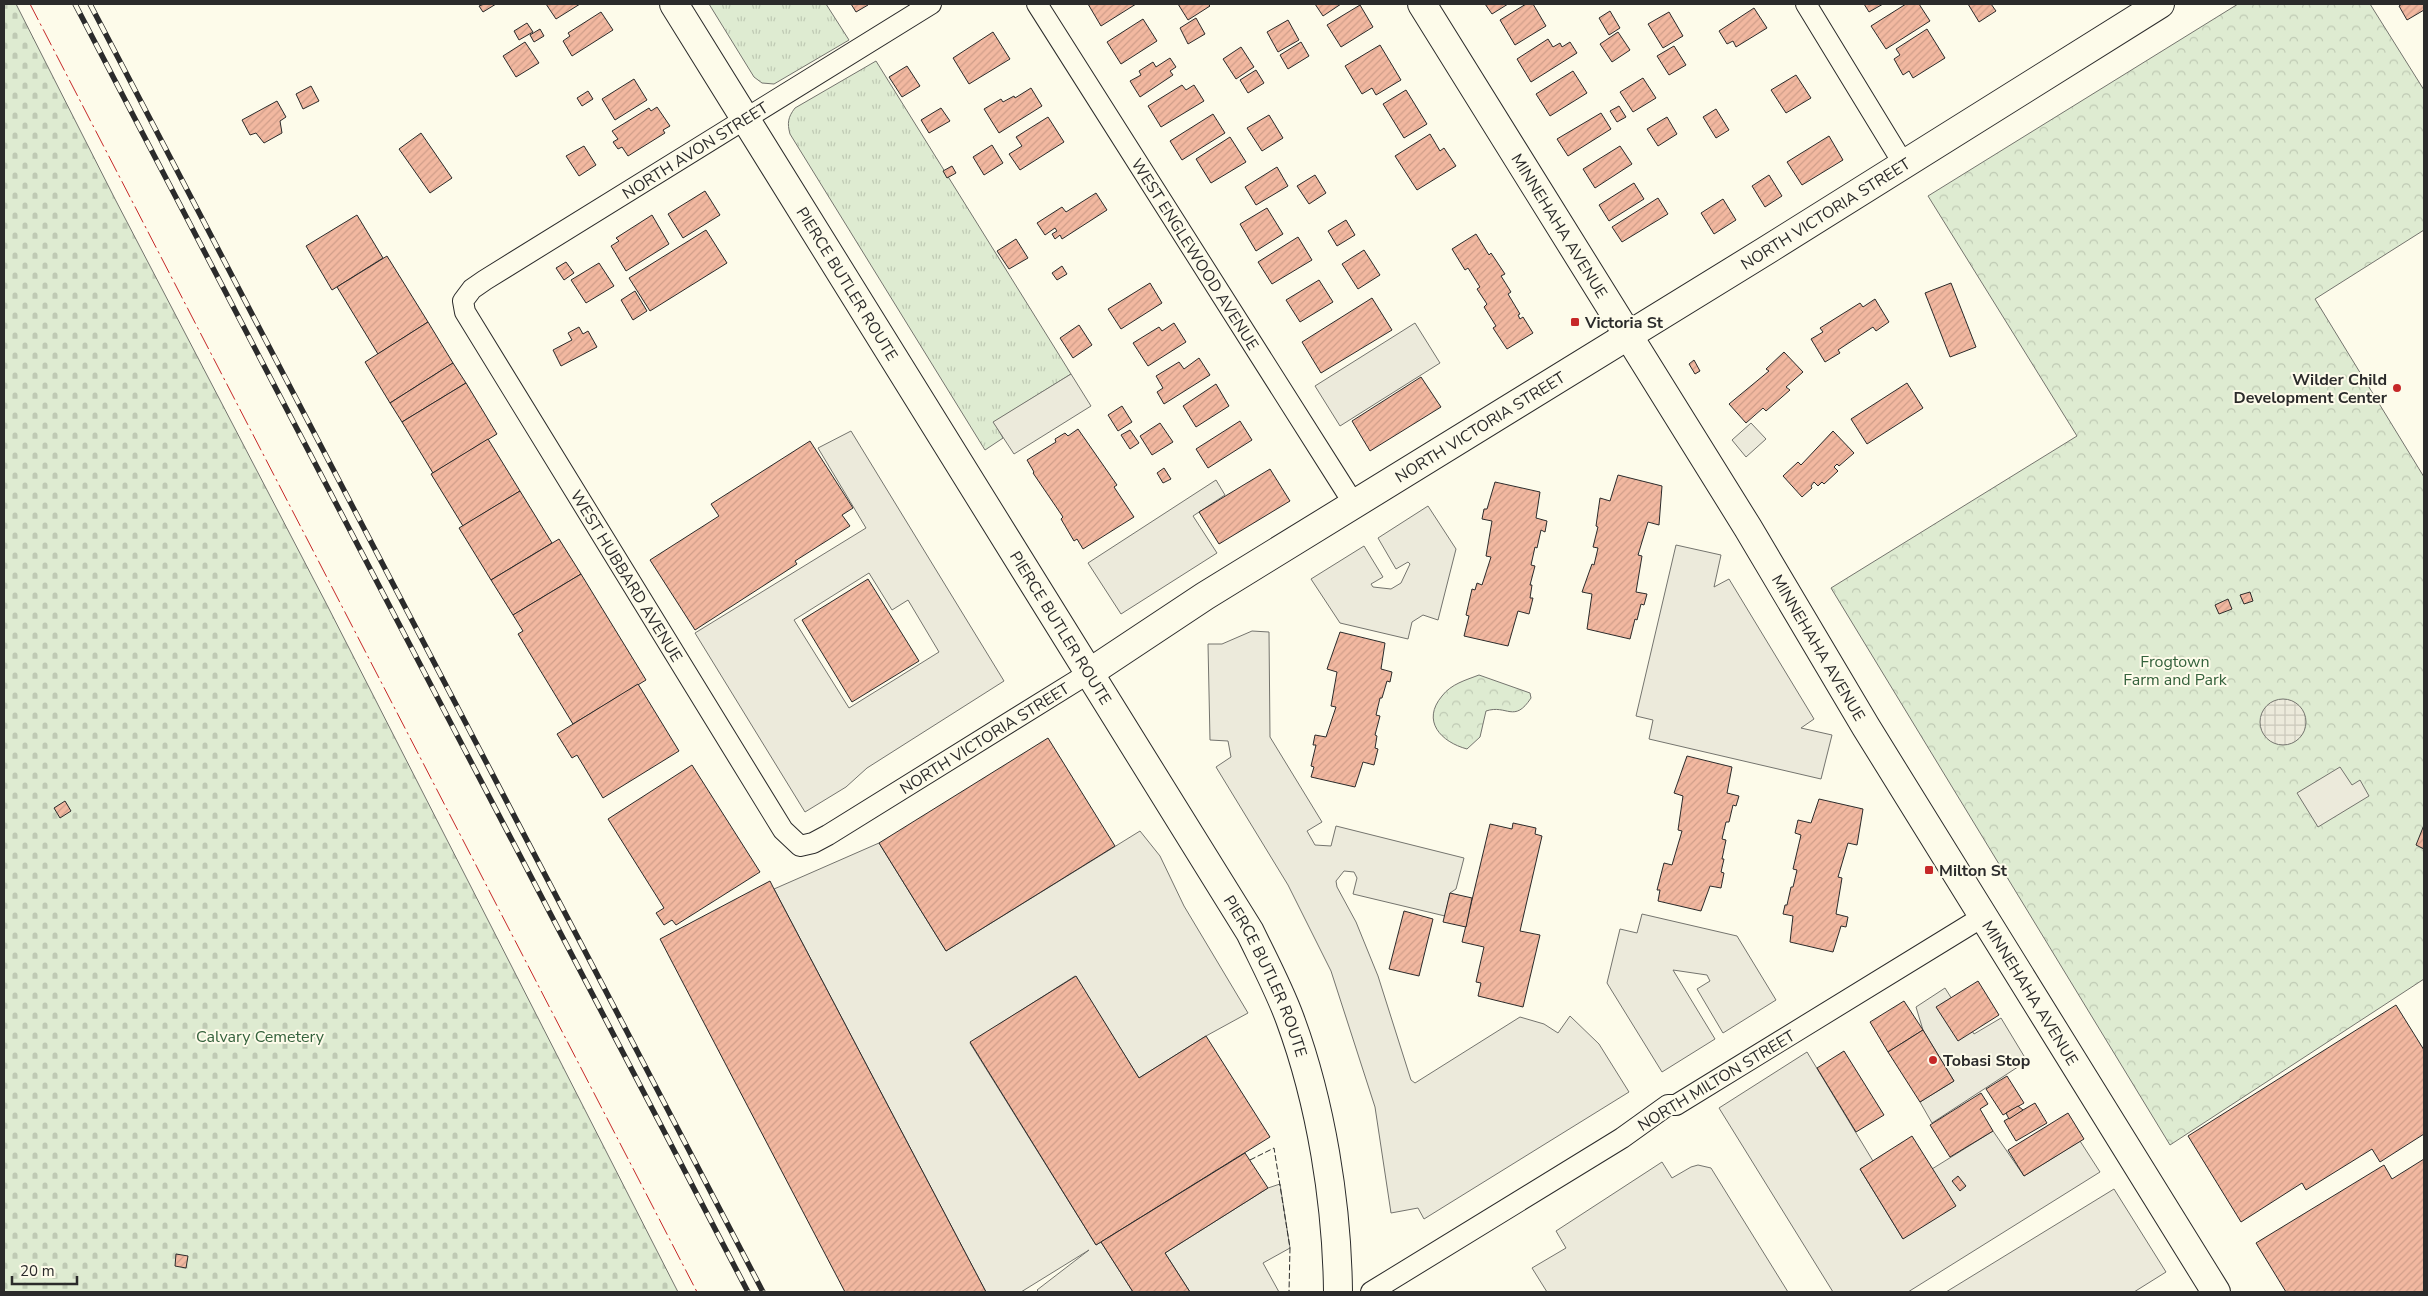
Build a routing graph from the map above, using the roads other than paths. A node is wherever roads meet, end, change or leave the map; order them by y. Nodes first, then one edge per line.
1 (674, 4) edge
2 (931, 4) edge
3 (1037, 4) edge
4 (1422, 4) edge
5 (1806, 4) edge
6 (2160, 4) edge
7 (745, 118) junction
8 (1904, 163) junction
9 (463, 300) joint
10 (1628, 335) junction
11 (1354, 504) junction
12 (1089, 673) junction
13 (800, 846) joint
14 (1984, 916) junction
15 (1338, 1292) edge
16 (1372, 1292) edge
17 (2216, 1292) edge

1 - 7 street, PIERCE BUTLER ROUTE
2 - 7 street, NORTH AVON STREET
3 - 11 street, WEST ENGLEWOOD AVENUE
4 - 10 street, MINNEHAHA AVENUE
5 - 8 street
6 - 8 street, NORTH VICTORIA STREET
7 - 9 street, NORTH AVON STREET
7 - 12 street, PIERCE BUTLER ROUTE
8 - 10 street, NORTH VICTORIA STREET
9 - 13 street, WEST HUBBARD AVENUE
10 - 11 street, NORTH VICTORIA STREET
10 - 14 street, MINNEHAHA AVENUE
11 - 12 street, NORTH VICTORIA STREET
12 - 13 street, NORTH VICTORIA STREET
12 - 15 street, PIERCE BUTLER ROUTE
14 - 16 street, NORTH MILTON STREET
14 - 17 street, MINNEHAHA AVENUE

